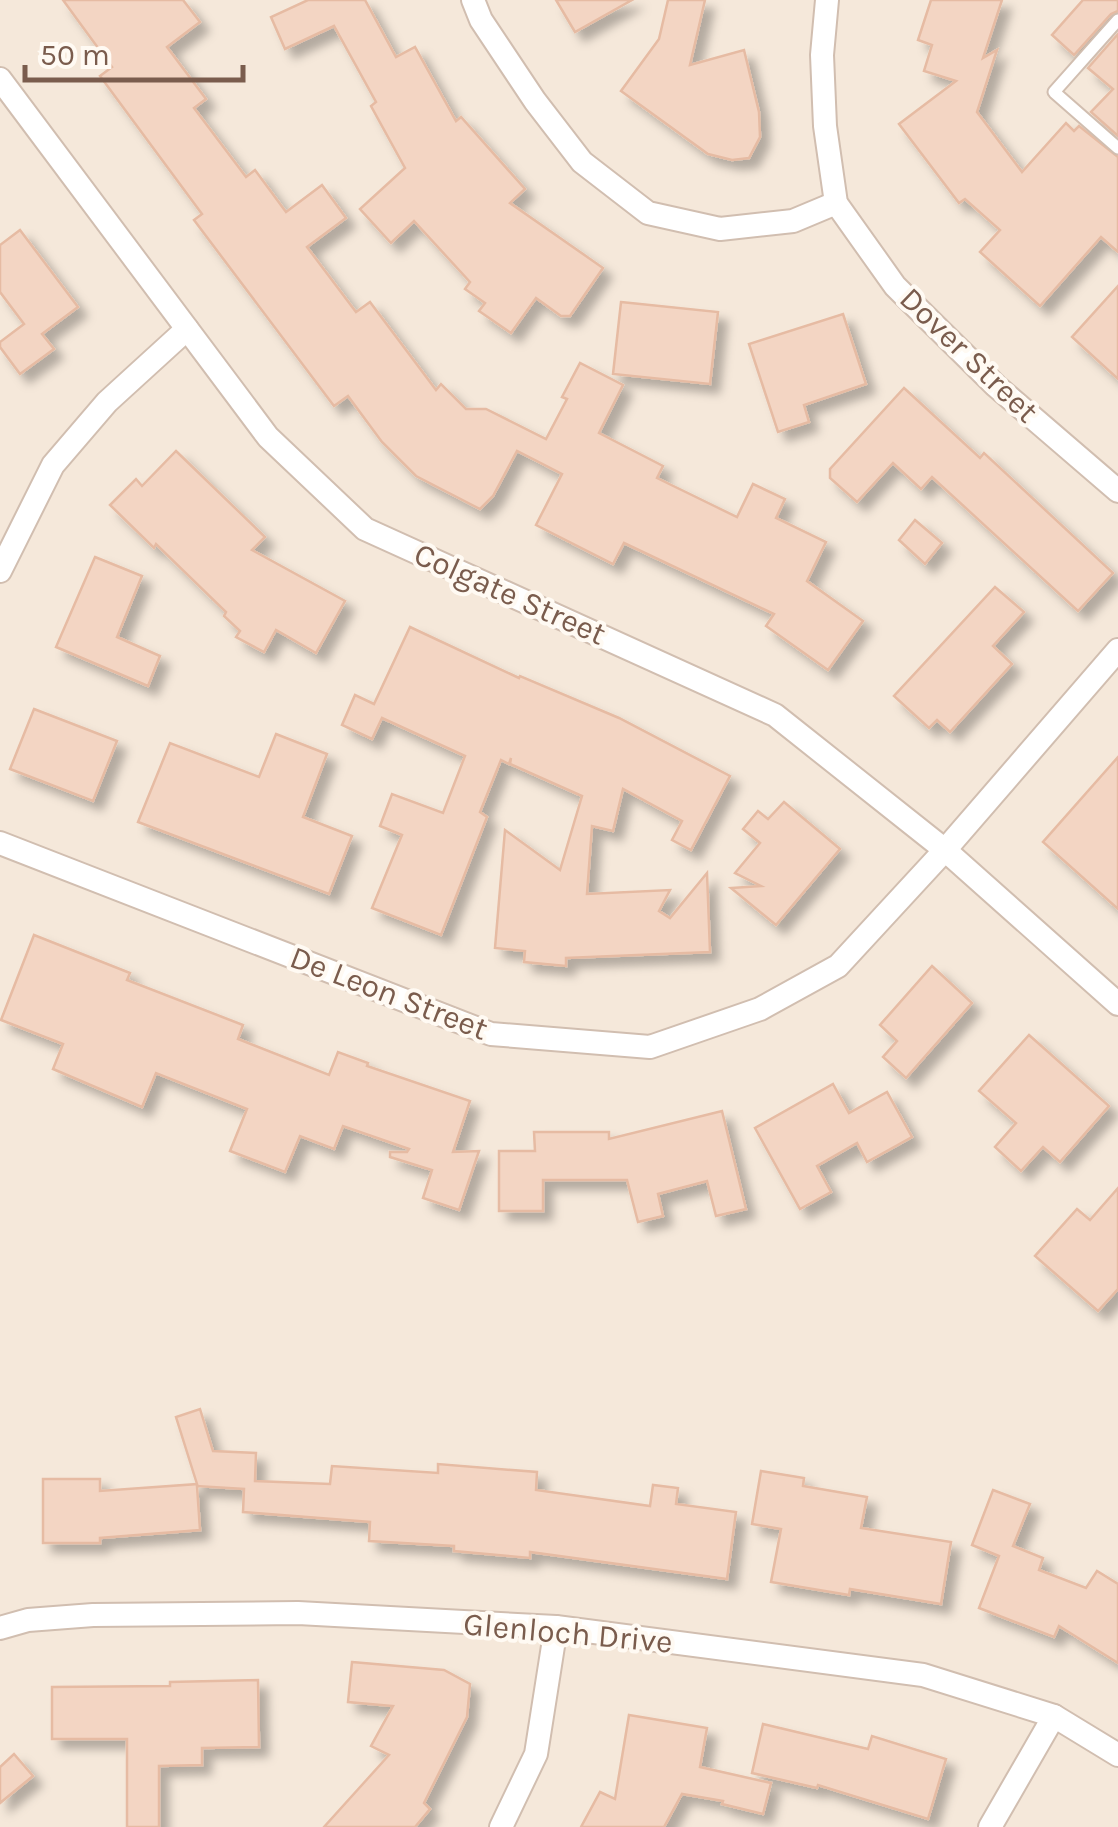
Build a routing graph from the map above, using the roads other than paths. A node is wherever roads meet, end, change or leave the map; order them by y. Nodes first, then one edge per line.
1 (474, 0) edge
2 (827, 0) edge
3 (1118, 20) edge
4 (0, 79) edge
5 (1118, 148) edge
6 (836, 203) junction
7 (187, 329) junction
8 (1118, 491) edge
9 (0, 571) edge
10 (1118, 650) edge
11 (0, 843) edge
12 (944, 850) junction
13 (1118, 1004) edge
14 (556, 1627) junction
15 (0, 1628) edge
16 (1054, 1716) junction
17 (1118, 1756) edge
18 (501, 1827) edge
19 (990, 1827) edge

1 - 6 street
2 - 6 street
3 - 5 lane
4 - 7 street, Colgate Street
6 - 8 street, Dover Street
7 - 9 street
7 - 12 street, Colgate Street
10 - 12 street, De Leon Street
11 - 12 street, De Leon Street
12 - 13 street, Colgate Street
14 - 15 street, Glenloch Drive
14 - 16 street, Glenloch Drive
14 - 18 street
16 - 17 street, Glenloch Drive
16 - 19 street

